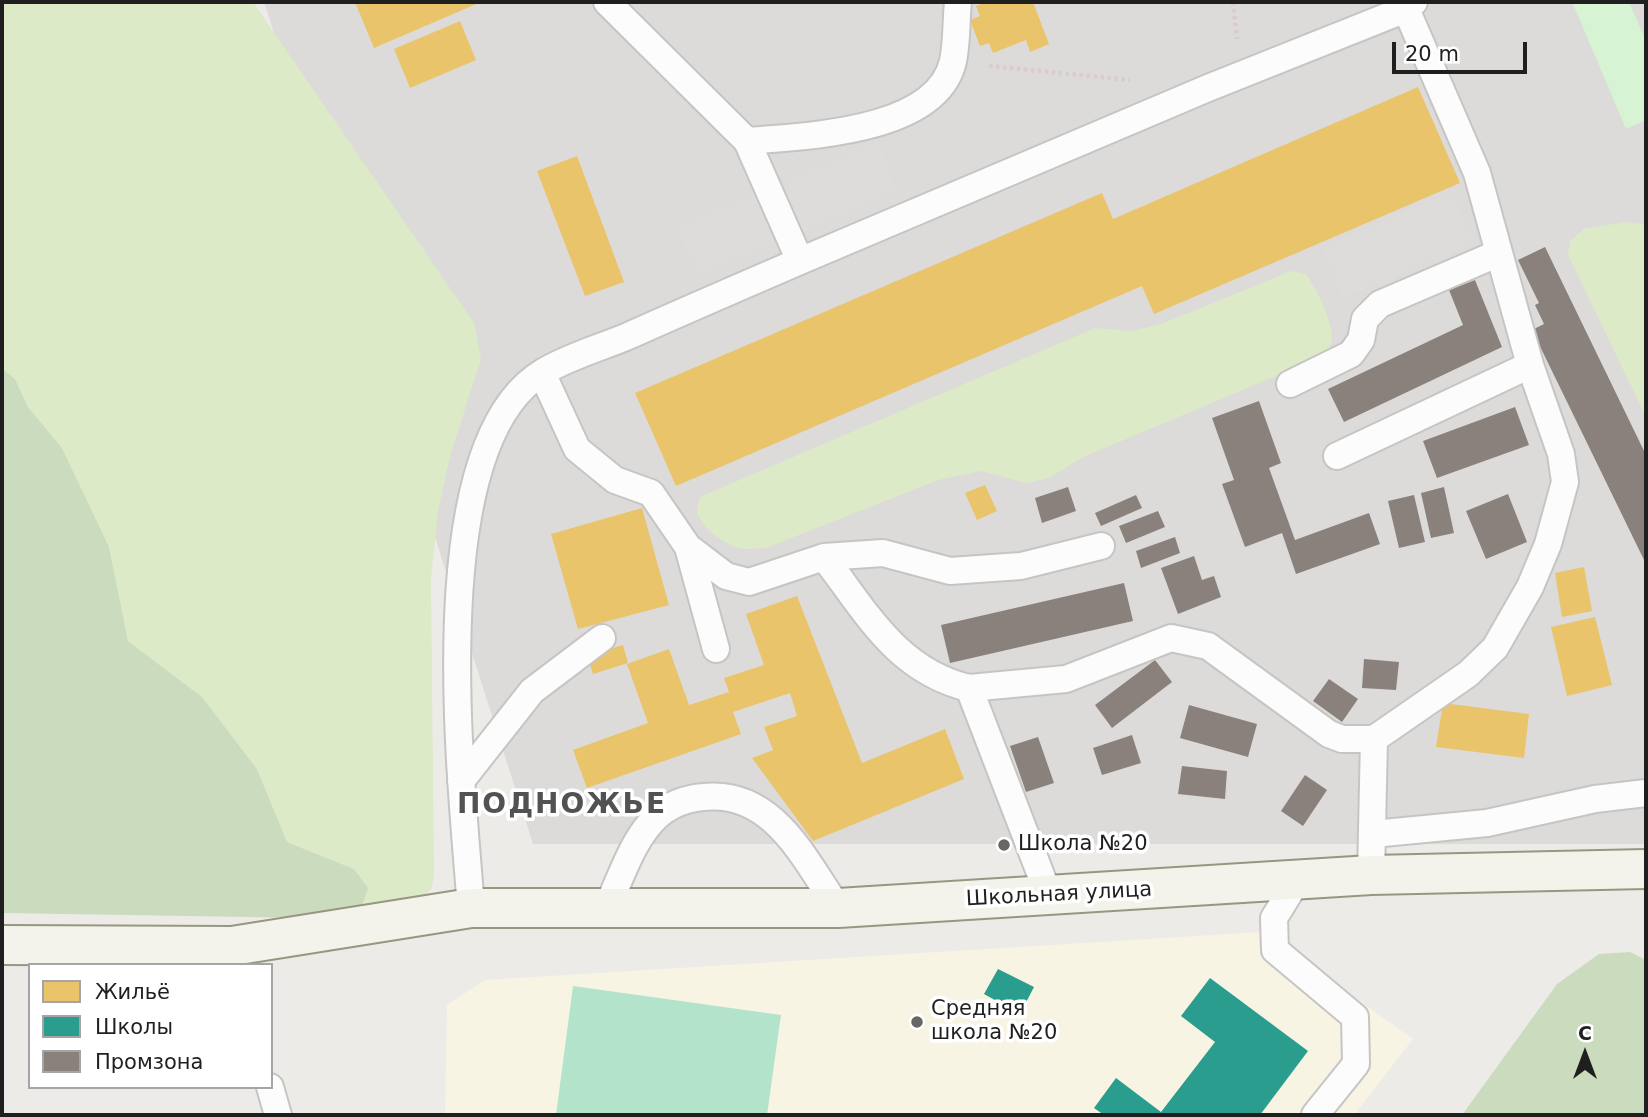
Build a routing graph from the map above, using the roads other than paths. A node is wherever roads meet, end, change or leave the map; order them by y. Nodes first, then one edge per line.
1 (607, 2) edge
2 (958, 2) edge
3 (1410, 5) edge
4 (747, 141) junction
5 (1499, 253) junction
6 (800, 261) junction
7 (1530, 365) junction
8 (542, 373) junction
9 (1290, 384) dead end
10 (1337, 456) dead end
11 (1101, 546) dead end
12 (688, 547) junction
13 (824, 557) junction
14 (602, 638) dead end
15 (716, 649) dead end
16 (969, 688) junction
17 (1374, 739) junction
18 (461, 780) junction
19 (1646, 793) edge
20 (1373, 834) junction
21 (1646, 869) edge
22 (1371, 875) junction
23 (1298, 879) junction
24 (1049, 896) junction
25 (607, 907) junction
26 (471, 908) junction
27 (838, 908) junction
28 (2, 945) edge
29 (235, 955) edge
30 (272, 1089) edge
31 (278, 1115) edge
32 (1315, 1115) edge

1 - 4 lane
2 - 4 lane
3 - 5 lane
3 - 6 lane
4 - 6 lane
5 - 7 lane
5 - 9 lane
6 - 8 lane
7 - 10 lane
7 - 17 lane
8 - 12 lane
8 - 18 lane
11 - 13 lane
12 - 13 lane
12 - 15 lane
13 - 16 lane
14 - 18 lane
16 - 17 lane
16 - 24 lane
17 - 20 lane
18 - 26 lane
19 - 20 lane
20 - 22 lane
21 - 22 main road, Школьная улица
22 - 23 main road, Школьная улица
23 - 24 main road, Школьная улица
23 - 32 lane
24 - 27 main road, Школьная улица
25 - 26 main road, Школьная улица
25 - 27 main road, Школьная улица
25 - 27 lane
26 - 29 main road, Школьная улица
28 - 29 main road, Школьная улица
30 - 31 lane

